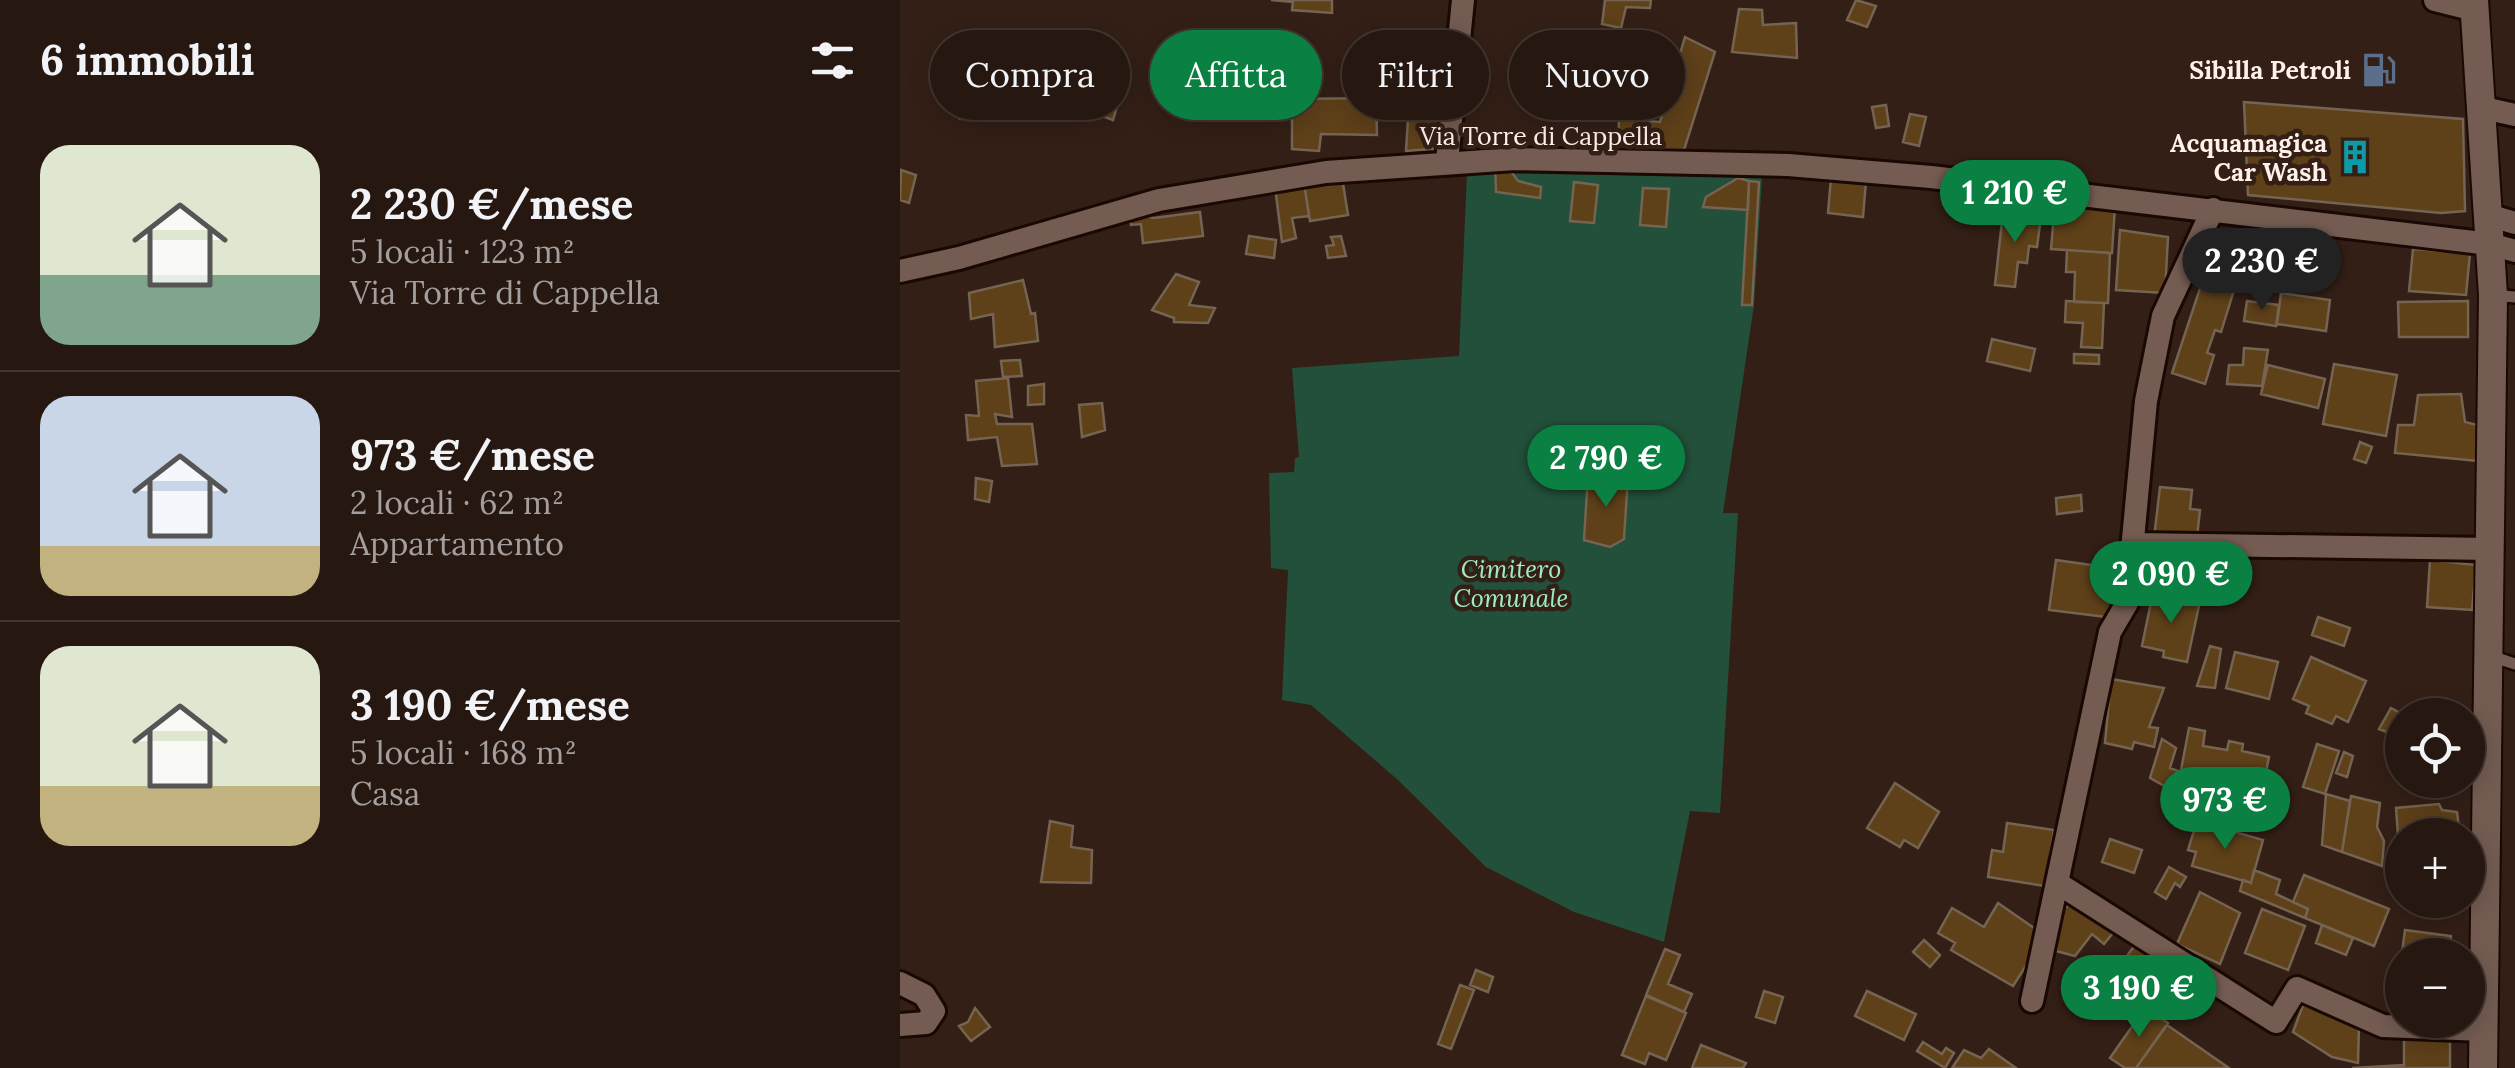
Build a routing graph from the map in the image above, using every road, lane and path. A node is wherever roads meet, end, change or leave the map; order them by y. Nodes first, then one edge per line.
1 (1463, 0) edge
2 (2435, 0) edge
3 (2474, 5) edge
4 (2478, 106) junction
5 (2515, 115) edge
6 (1447, 161) junction
7 (2213, 209) junction
8 (2502, 219) edge
9 (2502, 247) edge
10 (900, 271) edge
11 (2504, 296) edge
12 (2134, 544) junction
13 (2492, 549) junction
14 (2508, 660) edge
15 (2060, 884) junction
16 (900, 983) edge
17 (2032, 1001) dead end
18 (2485, 1015) edge
19 (900, 1025) edge
20 (2385, 1026) edge
21 (2484, 1038) edge
22 (2483, 1068) edge

1 - 6 street
2 - 3 street
3 - 4 street
4 - 5 street
4 - 8 street
6 - 7 street, Via Torre di Cappella
6 - 10 street, Via Torre di Cappella
7 - 9 street, Via Torre di Cappella
7 - 12 street
8 - 9 street
9 - 11 street
11 - 13 street
12 - 13 street
12 - 15 street
13 - 14 street
14 - 18 street
15 - 17 street
15 - 20 street
16 - 19 street
21 - 22 street

